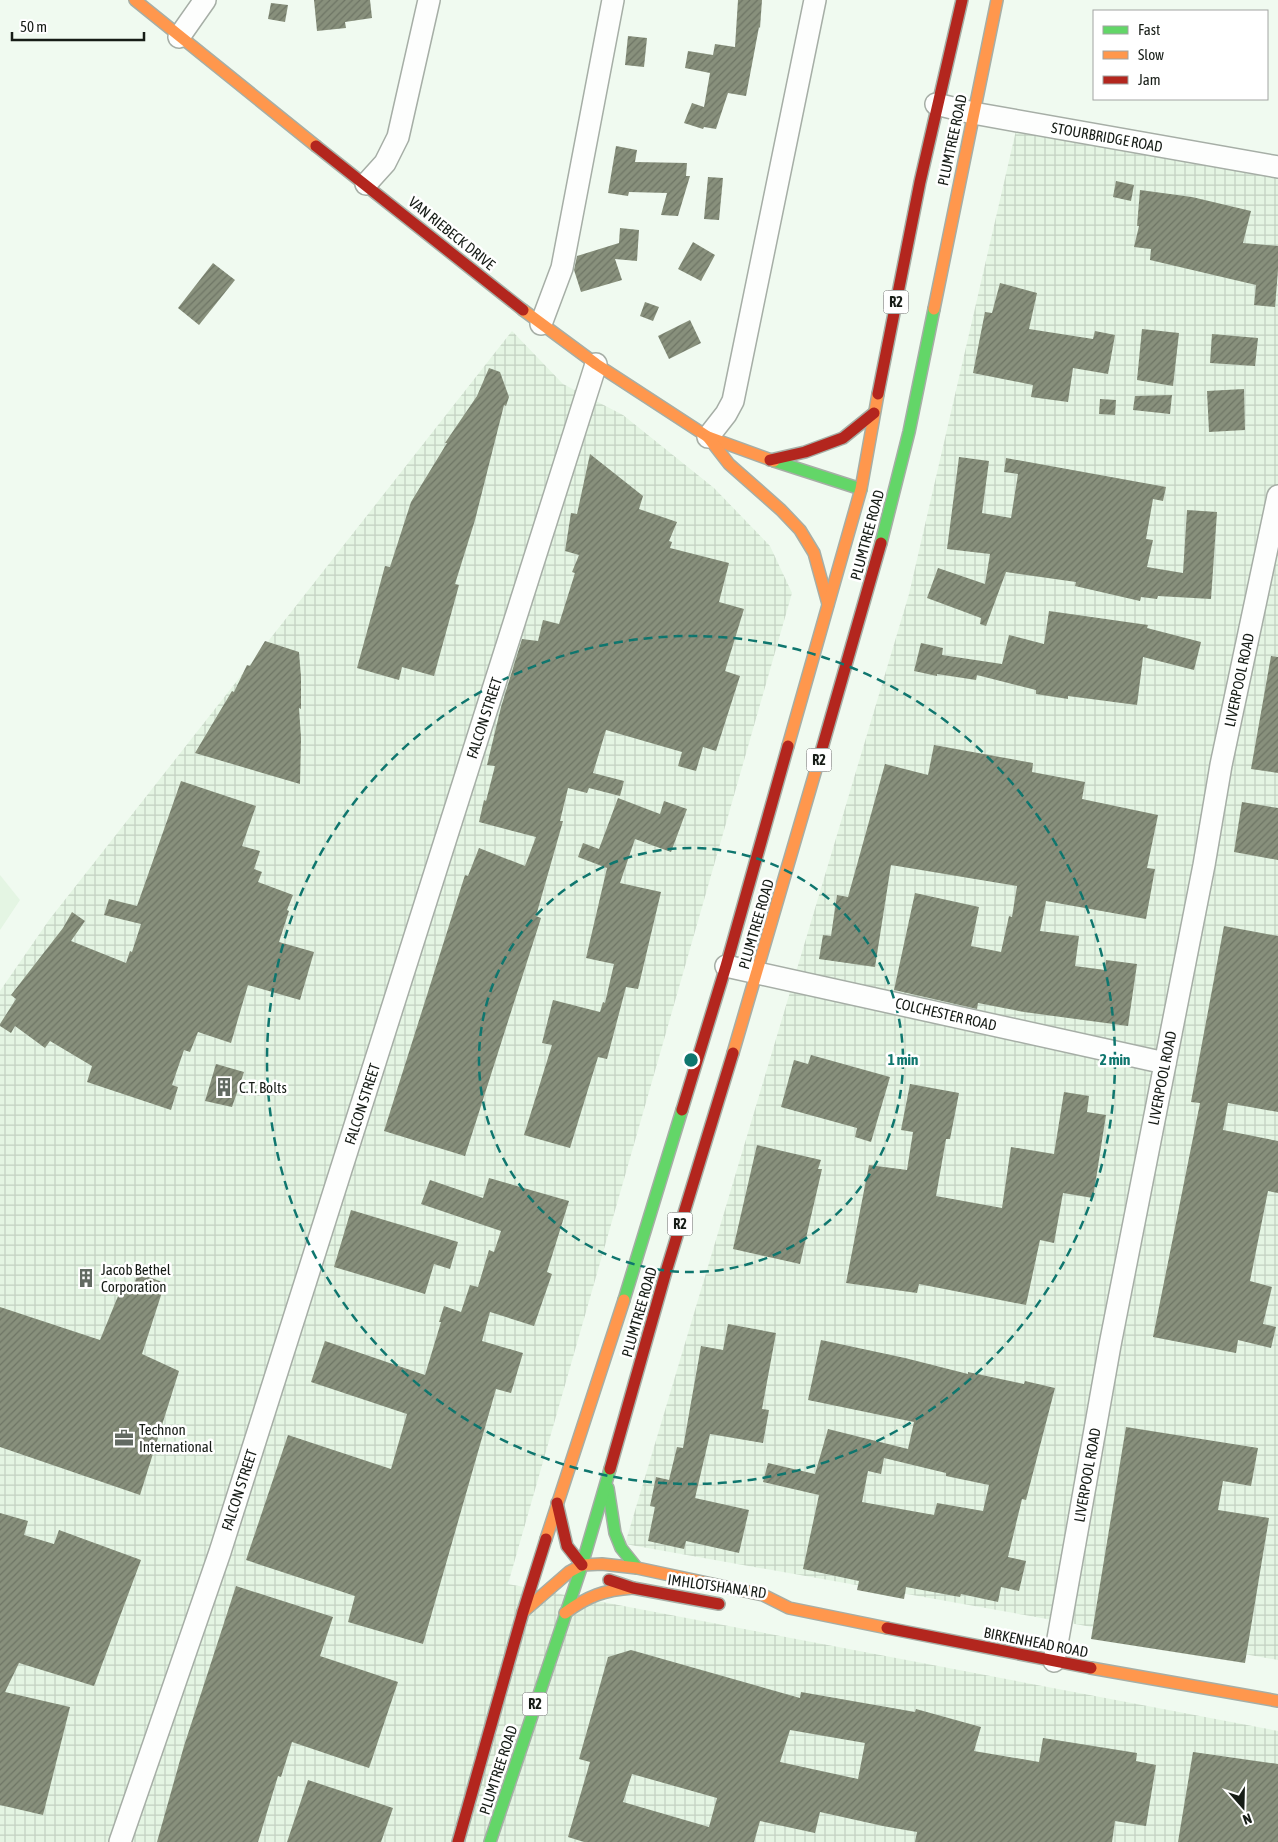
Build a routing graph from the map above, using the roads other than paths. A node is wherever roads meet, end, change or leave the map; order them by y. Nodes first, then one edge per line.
1 (135, 0) edge
2 (205, 0) edge
3 (429, 0) edge
4 (613, 0) edge
5 (815, 0) edge
6 (962, 0) edge
7 (997, 0) edge
8 (179, 38) junction
9 (936, 104) junction
10 (973, 114) junction
11 (1278, 167) edge
12 (366, 184) junction
13 (541, 324) junction
14 (596, 364) junction
15 (874, 413) junction
16 (909, 432) junction
17 (708, 437) junction
18 (893, 456) dead end
19 (770, 460) junction
20 (875, 477) dead end
21 (861, 489) junction
22 (1278, 496) edge
23 (868, 503) dead end
24 (875, 517) dead end
25 (880, 548) junction
26 (828, 604) junction
27 (726, 966) junction
28 (758, 972) junction
29 (1165, 1064) junction
30 (608, 1479) junction
31 (557, 1503) junction
32 (582, 1566) junction
33 (637, 1568) junction
34 (633, 1588) junction
35 (728, 1605) dead end
36 (789, 1608) junction
37 (765, 1610) dead end
38 (523, 1612) junction
39 (565, 1613) junction
40 (1054, 1661) junction
41 (1278, 1701) edge
42 (120, 1842) edge
43 (458, 1842) edge
44 (490, 1842) edge

1 - 8 main road, VAN RIEBECK DRIVE
2 - 8 street
3 - 12 street
4 - 13 street
5 - 17 street
6 - 9 main road, PLUMTREE ROAD / R2
7 - 10 main road, PLUMTREE ROAD / R2
8 - 12 main road, VAN RIEBECK DRIVE
9 - 10 street, STOURBRIDGE ROAD
9 - 15 main road, PLUMTREE ROAD / R2
10 - 11 street, STOURBRIDGE ROAD
10 - 16 main road, PLUMTREE ROAD / R2
12 - 13 main road, VAN RIEBECK DRIVE
13 - 14 main road, VAN RIEBECK DRIVE
14 - 17 main road, VAN RIEBECK DRIVE
14 - 42 street, FALCON STREET
15 - 19 main road
15 - 21 main road, PLUMTREE ROAD / R2
16 - 18 main road
16 - 25 main road, PLUMTREE ROAD / R2
17 - 19 main road, VAN RIEBECK DRIVE
17 - 26 main road
19 - 21 main road, VAN RIEBECK DRIVE
20 - 21 main road
21 - 23 main road
21 - 26 main road, PLUMTREE ROAD / R2
22 - 29 street, LIVERPOOL ROAD
24 - 25 main road
25 - 28 main road, PLUMTREE ROAD / R2
26 - 27 main road, PLUMTREE ROAD / R2
27 - 28 street, COLCHESTER ROAD
27 - 31 main road, PLUMTREE ROAD / R2
28 - 29 street, COLCHESTER ROAD
28 - 30 main road, PLUMTREE ROAD / R2
29 - 40 street, LIVERPOOL ROAD
30 - 32 main road, PLUMTREE ROAD / R2
30 - 33 main road
31 - 32 main road
31 - 38 main road, PLUMTREE ROAD / R2
32 - 33 main road, IMHLOTSHANA RD
32 - 34 main road, IMHLOTSHANA RD
32 - 38 main road
32 - 39 main road, PLUMTREE ROAD / R2
33 - 36 main road, IMHLOTSHANA RD
34 - 35 main road, IMHLOTSHANA RD
34 - 39 main road
36 - 37 main road, IMHLOTSHANA RD
36 - 40 main road, BIRKENHEAD ROAD
38 - 43 main road, PLUMTREE ROAD / R2
39 - 44 main road, PLUMTREE ROAD / R2
40 - 41 main road, BIRKENHEAD ROAD

